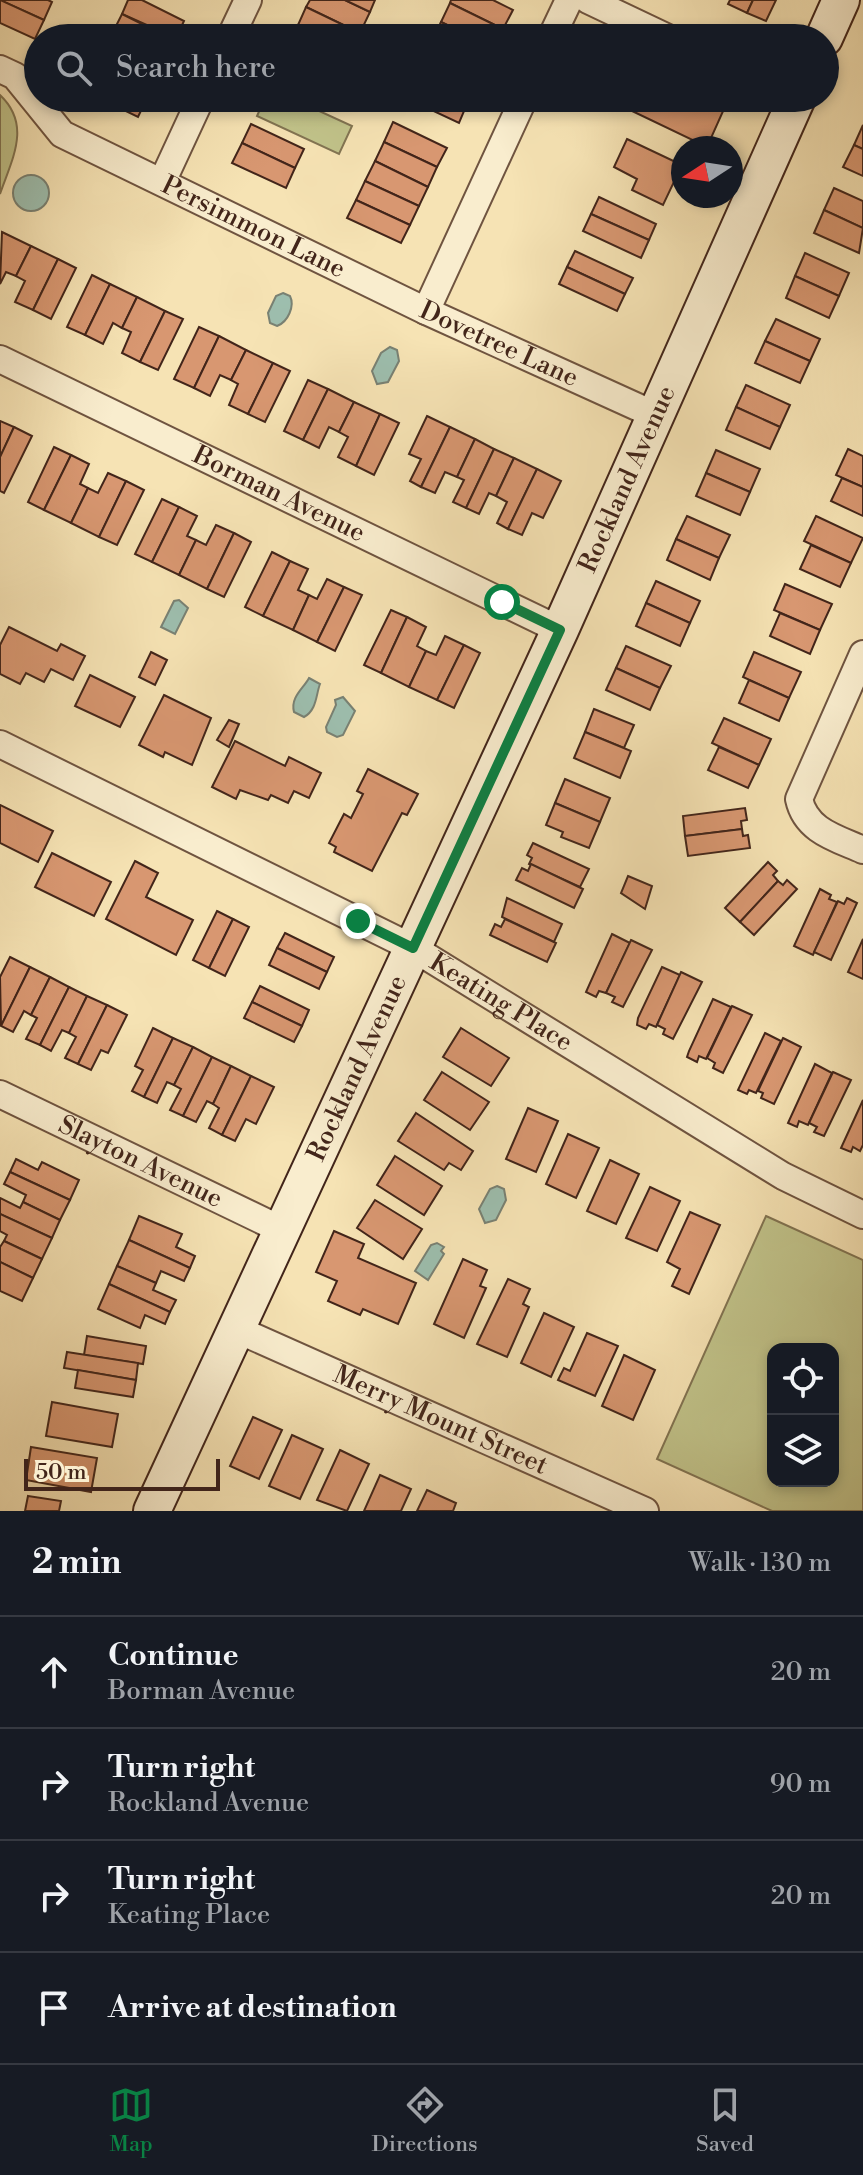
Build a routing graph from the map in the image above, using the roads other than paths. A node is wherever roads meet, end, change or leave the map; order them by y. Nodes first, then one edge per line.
1 (248, 0) edge
2 (569, 0) edge
3 (588, 0) edge
4 (841, 0) edge
5 (237, 24) edge
6 (558, 24) edge
7 (639, 24) edge
8 (830, 24) edge
9 (0, 69) edge
10 (24, 87) edge
11 (44, 112) edge
12 (195, 112) edge
13 (518, 112) edge
14 (790, 112) edge
15 (163, 180) junction
16 (426, 311) junction
17 (0, 359) edge
18 (655, 415) junction
19 (560, 630) junction
20 (863, 654) edge
21 (0, 744) edge
22 (863, 850) edge
23 (413, 948) junction
24 (0, 1094) edge
25 (863, 1215) edge
26 (282, 1230) junction
27 (236, 1329) junction
28 (612, 1504) edge
29 (152, 1511) edge
30 (645, 1511) edge

1 - 5 street
2 - 6 street
3 - 7 street
4 - 8 street
9 - 10 street
11 - 15 street
12 - 15 street, Persimmon Lane
13 - 16 street, Dovetree Lane
14 - 18 street, Rockland Avenue
15 - 16 street, Persimmon Lane
16 - 18 street, Dovetree Lane
17 - 19 street, Borman Avenue
18 - 19 street, Rockland Avenue
19 - 23 street, Rockland Avenue
20 - 22 street
21 - 23 street, Keating Place
23 - 25 street, Keating Place
23 - 26 street, Rockland Avenue
24 - 26 street, Slayton Avenue
26 - 27 street, Rockland Avenue
27 - 28 street, Merry Mount Street
27 - 29 street, Rockland Avenue
28 - 30 street, Merry Mount Street

